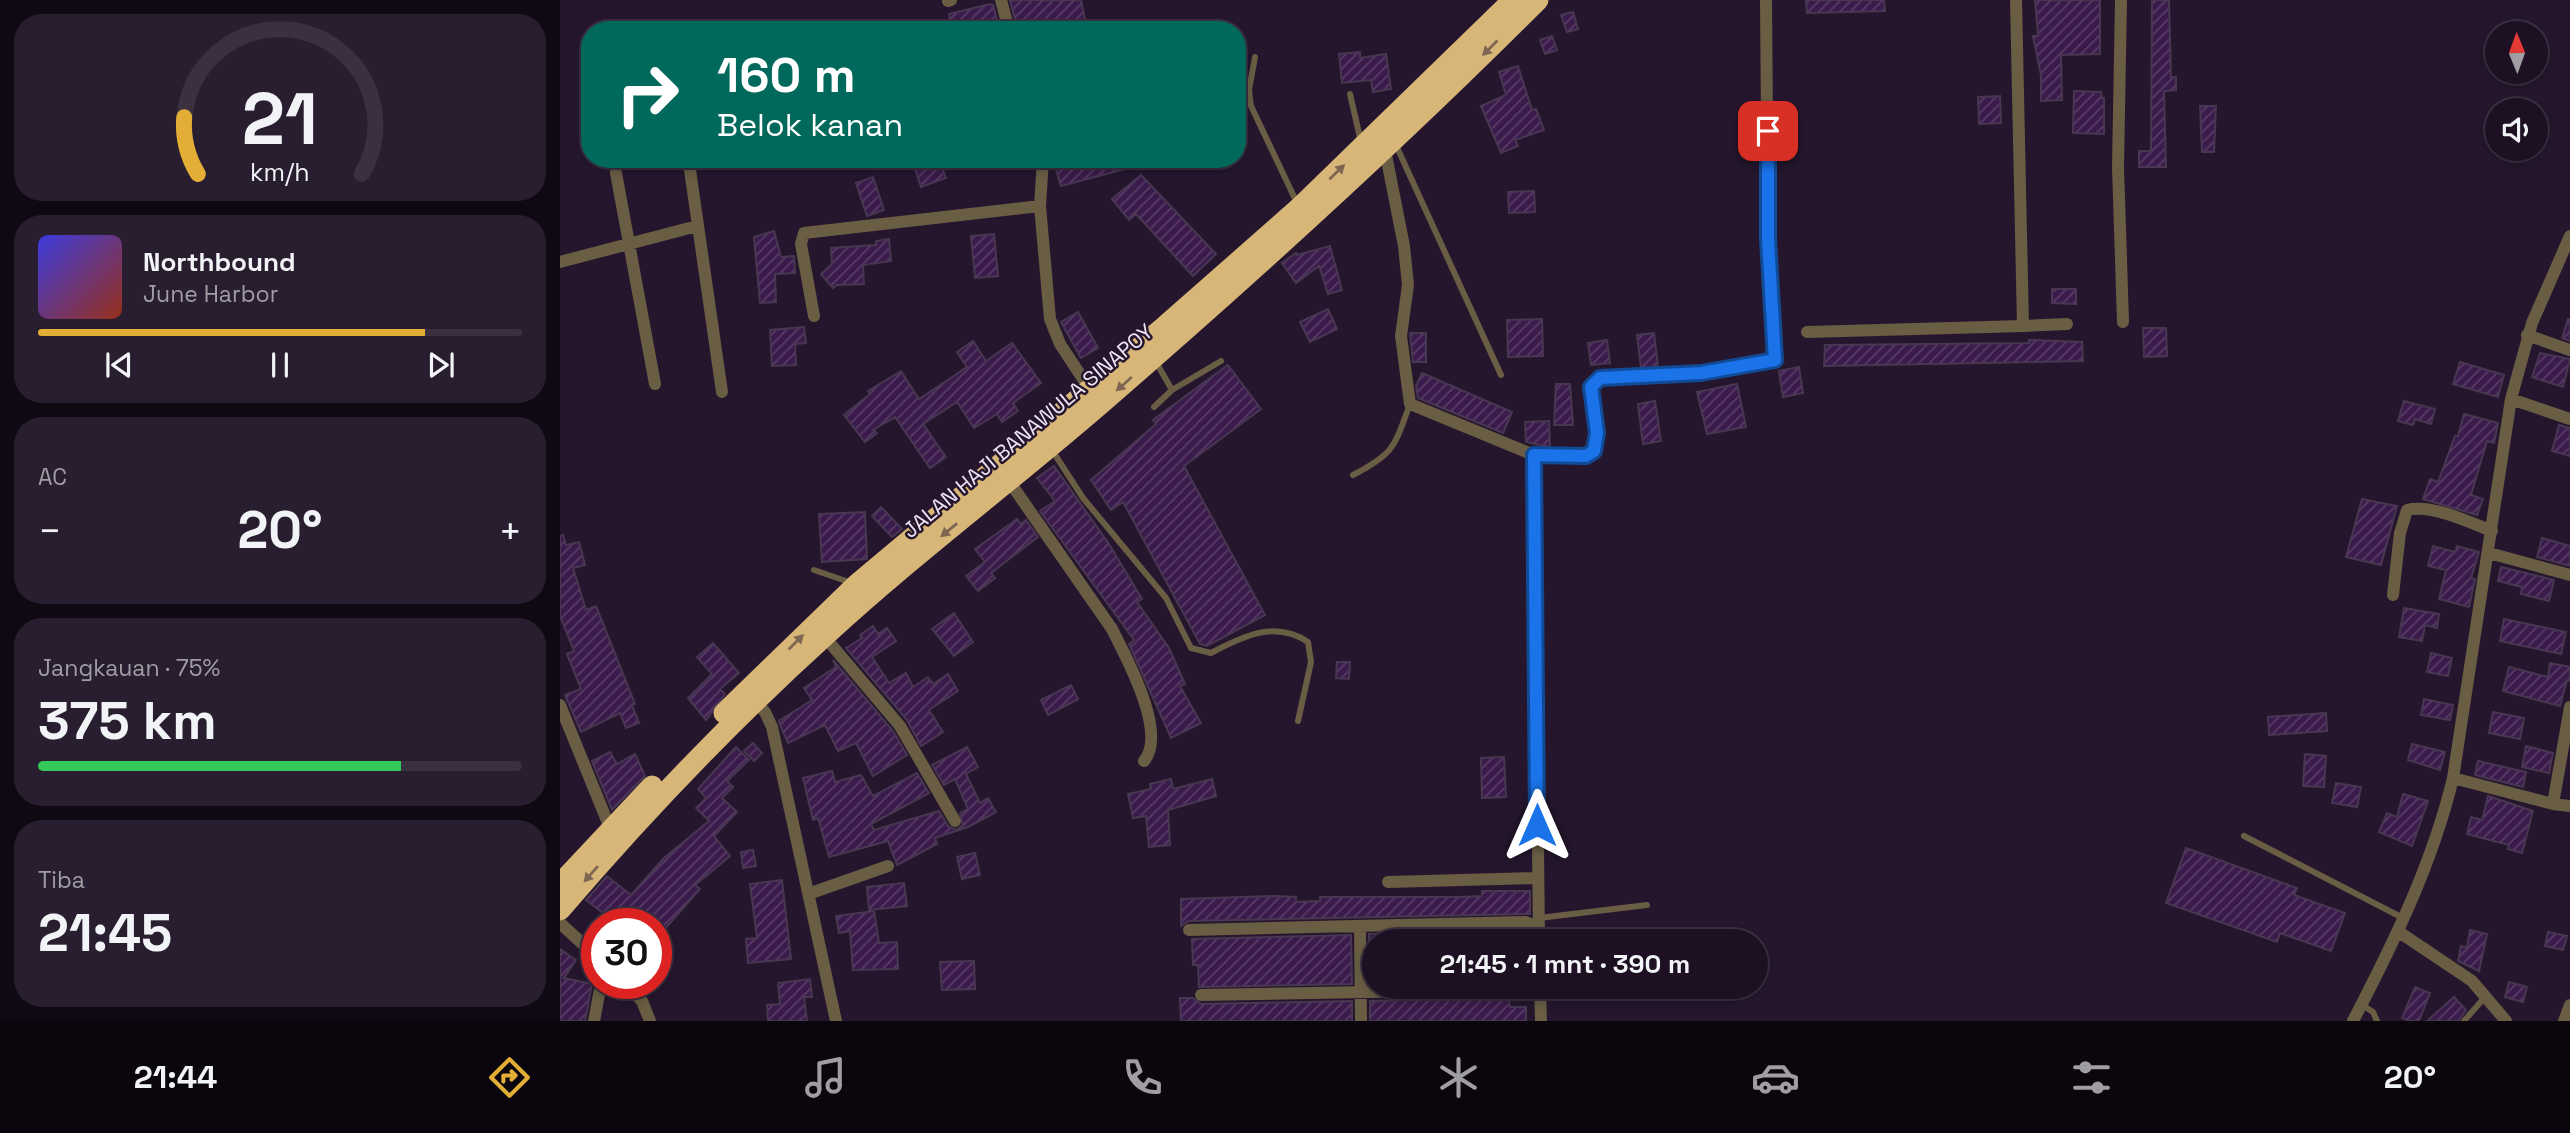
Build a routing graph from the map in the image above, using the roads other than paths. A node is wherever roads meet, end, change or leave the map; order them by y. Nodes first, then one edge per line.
1 (1000, 0) edge
2 (1513, 0) edge
3 (1538, 0) edge
4 (1766, 0) edge
5 (2015, 0) edge
6 (2121, 0) edge
7 (1006, 21) edge
8 (1255, 57) dead end
9 (1350, 94) dead end
10 (1390, 146) junction
11 (1363, 147) junction
12 (690, 168) edge
13 (1042, 168) edge
14 (616, 173) dead end
15 (1040, 206) junction
16 (1299, 208) junction
17 (697, 226) junction
18 (2570, 236) edge
19 (629, 244) junction
20 (560, 262) edge
21 (814, 316) dead end
22 (2123, 321) dead end
23 (2067, 324) dead end
24 (2022, 326) junction
25 (1807, 332) dead end
26 (2527, 335) junction
27 (2570, 350) edge
28 (1153, 358) junction
29 (1221, 361) dead end
30 (1501, 375) dead end
31 (655, 384) dead end
32 (1089, 388) junction
33 (1172, 390) junction
34 (722, 391) dead end
35 (2511, 399) junction
36 (1410, 404) junction
37 (1154, 407) dead end
38 (2570, 419) edge
39 (1049, 446) junction
40 (1534, 455) junction
41 (1353, 475) dead end
42 (1009, 481) junction
43 (2492, 531) junction
44 (919, 542) junction
45 (2489, 553) junction
46 (814, 570) dead end
47 (2570, 575) edge
48 (857, 584) junction
49 (2393, 595) dead end
50 (824, 636) junction
51 (751, 697) junction
52 (560, 705) edge
53 (2570, 707) edge
54 (1298, 721) dead end
55 (2567, 736) edge
56 (1144, 761) dead end
57 (2453, 778) junction
58 (2553, 804) junction
59 (2570, 806) edge
60 (955, 821) dead end
61 (610, 828) junction
62 (2244, 836) dead end
63 (888, 866) dead end
64 (1537, 878) junction
65 (1388, 882) dead end
66 (560, 884) edge
67 (810, 893) junction
68 (1647, 905) dead end
69 (560, 910) edge
70 (2405, 919) junction
71 (1537, 922) junction
72 (560, 923) edge
73 (1360, 926) junction
74 (1538, 929) edge
75 (1189, 930) dead end
76 (2399, 932) junction
77 (581, 942) edge
78 (1361, 993) junction
79 (1201, 995) dead end
80 (2486, 995) junction
81 (598, 999) edge
82 (640, 999) edge
83 (1540, 999) edge
84 (2361, 1004) junction
85 (2570, 1006) edge
86 (594, 1021) edge
87 (650, 1021) edge
88 (836, 1021) edge
89 (1361, 1021) edge
90 (1541, 1021) edge
91 (2353, 1021) edge
92 (2377, 1021) edge
93 (2464, 1021) edge
94 (2506, 1021) edge
95 (2564, 1021) edge

1 - 7 street
2 - 11 highway, JALAN HAJI BANAWULA SINAPOY
3 -> 10 highway, JALAN HAJI BANAWULA SINAPOY
4 - 40 street
5 - 24 street
6 - 22 street
8 - 16 lane
9 - 11 lane
10 - 28 highway, JALAN HAJI BANAWULA SINAPOY
10 - 30 lane
10 - 36 street
16 -> 11 highway, JALAN HAJI BANAWULA SINAPOY
12 - 17 street
13 - 15 street
14 - 19 street
15 - 21 street
15 - 32 street
16 - 32 highway, JALAN HAJI BANAWULA SINAPOY
17 - 19 street
17 - 34 street
18 - 26 street
19 - 20 street
19 - 31 street
23 - 24 street
24 - 25 street
26 - 27 street
26 - 35 street
28 - 33 lane
28 -> 39 highway, JALAN HAJI BANAWULA SINAPOY
29 - 33 lane
32 - 44 highway, JALAN HAJI BANAWULA SINAPOY
33 - 37 lane
35 - 38 street
35 - 43 street
36 - 40 street
36 - 41 lane
39 - 42 highway, JALAN HAJI BANAWULA SINAPOY
39 - 54 lane
40 - 64 street
42 -> 44 highway, JALAN HAJI BANAWULA SINAPOY
42 - 56 street
43 - 45 street
43 - 49 street
44 - 48 highway, JALAN HAJI BANAWULA SINAPOY
44 - 50 highway, JALAN HAJI BANAWULA SINAPOY
45 - 47 street
45 - 57 street
46 - 48 lane
51 -> 48 highway, JALAN HAJI BANAWULA SINAPOY
50 - 51 highway, JALAN HAJI BANAWULA SINAPOY
50 - 60 street
51 - 61 highway, JALAN HAJI BANAWULA SINAPOY
51 - 67 street
51 -> 69 highway, JALAN HAJI BANAWULA SINAPOY
52 - 61 street
53 - 55 street
55 - 58 street
57 - 58 street
57 - 70 street
58 - 59 street
61 - 66 highway, JALAN HAJI BANAWULA SINAPOY
62 - 70 lane
63 - 67 street
64 - 65 street
64 - 71 street
67 - 88 street
68 - 71 lane
70 - 76 street
71 - 73 street
71 - 74 street
72 - 77 street
73 - 75 street
73 - 78 street
76 - 80 street
76 - 84 street
78 - 79 street
78 - 89 street
80 - 93 lane
80 - 94 street
81 - 86 street
82 - 87 street
83 - 90 street
84 - 91 street
84 - 92 lane
85 - 95 street

